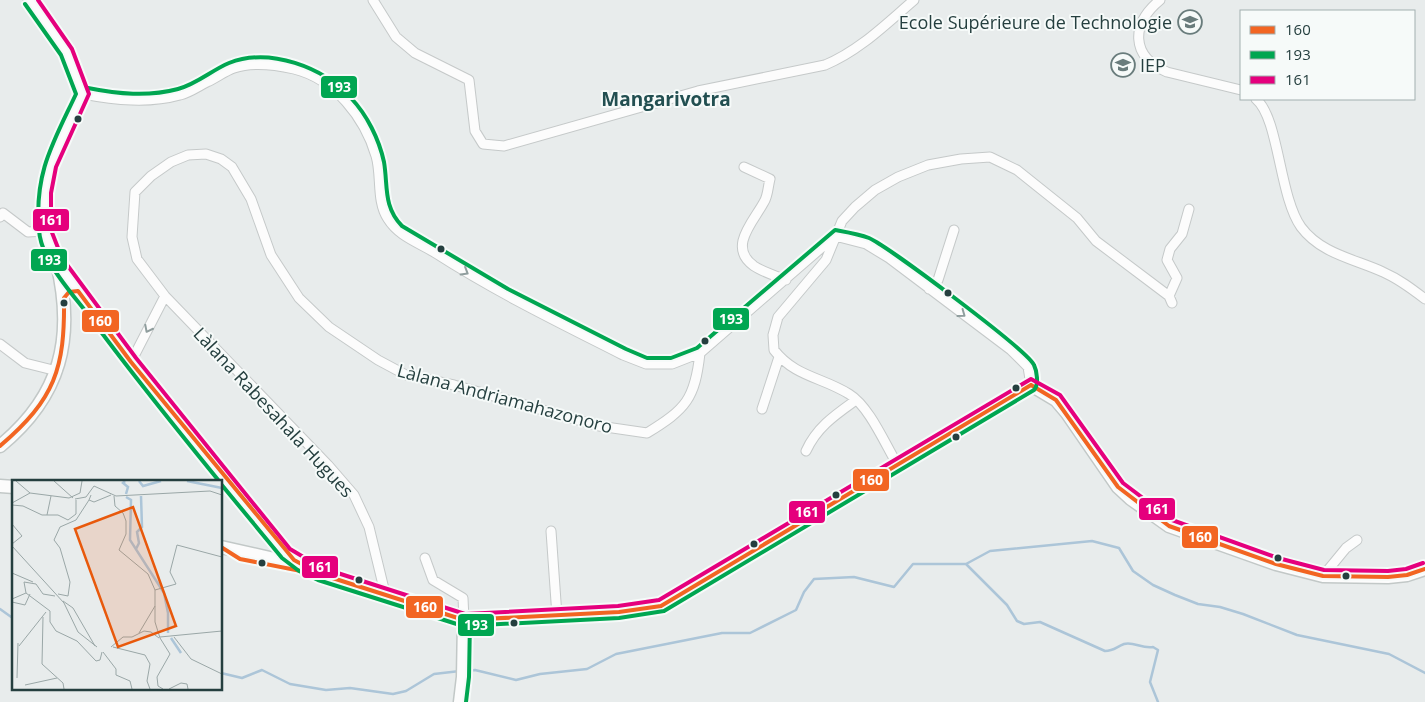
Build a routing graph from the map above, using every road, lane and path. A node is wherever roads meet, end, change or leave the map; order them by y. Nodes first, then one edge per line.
1 (30, 0) edge
2 (373, 0) edge
3 (914, 0) edge
4 (1160, 0) edge
5 (1240, 90) edge
6 (83, 94) junction
7 (1257, 100) edge
8 (744, 167) dead end
9 (1189, 209) dead end
10 (0, 217) edge
11 (954, 230) dead end
12 (45, 231) junction
13 (834, 236) junction
14 (56, 261) junction
15 (786, 280) junction
16 (929, 289) junction
17 (78, 292) junction
18 (165, 296) junction
19 (64, 298) junction
20 (1425, 299) edge
21 (0, 344) edge
22 (700, 353) junction
23 (779, 357) junction
24 (131, 362) junction
25 (58, 371) junction
26 (1031, 385) junction
27 (856, 400) junction
28 (762, 409) dead end
29 (0, 446) edge
30 (806, 451) dead end
31 (897, 464) junction
32 (551, 531) dead end
33 (1357, 540) dead end
34 (276, 542) junction
35 (223, 547) edge
36 (425, 558) dead end
37 (267, 562) junction
38 (1425, 568) edge
39 (320, 574) junction
40 (1323, 576) junction
41 (385, 592) junction
42 (557, 616) junction
43 (464, 620) junction
44 (460, 702) edge

1 - 6 main road
2 - 3 street
4 - 5 street
6 - 12 main road
6 -> 22 street
7 - 20 street
8 - 15 street
9 - 13 street
10 - 12 street
11 - 16 street
12 - 14 main road
13 - 15 street
13 - 16 street
13 - 23 street
14 - 17 main road
14 - 19 main road
15 - 22 street
16 -> 26 street
17 - 19 main road
17 - 24 main road
18 - 22 street, Làlana Andriamahazonoro
18 -> 24 street
18 - 41 street, Làlana Rabesahala Hugues
19 - 25 main road
21 - 25 street
23 - 27 street
23 - 28 street
24 - 34 main road
25 - 29 main road
26 - 31 main road
26 - 40 main road
27 - 30 street
27 - 31 street
31 - 42 main road
32 - 42 street
33 - 40 street
34 - 37 main road
34 - 39 main road
35 - 37 main road
36 - 43 street
37 - 39 main road
38 - 40 main road
39 - 41 main road
41 - 43 main road
42 - 43 main road
43 - 44 main road

